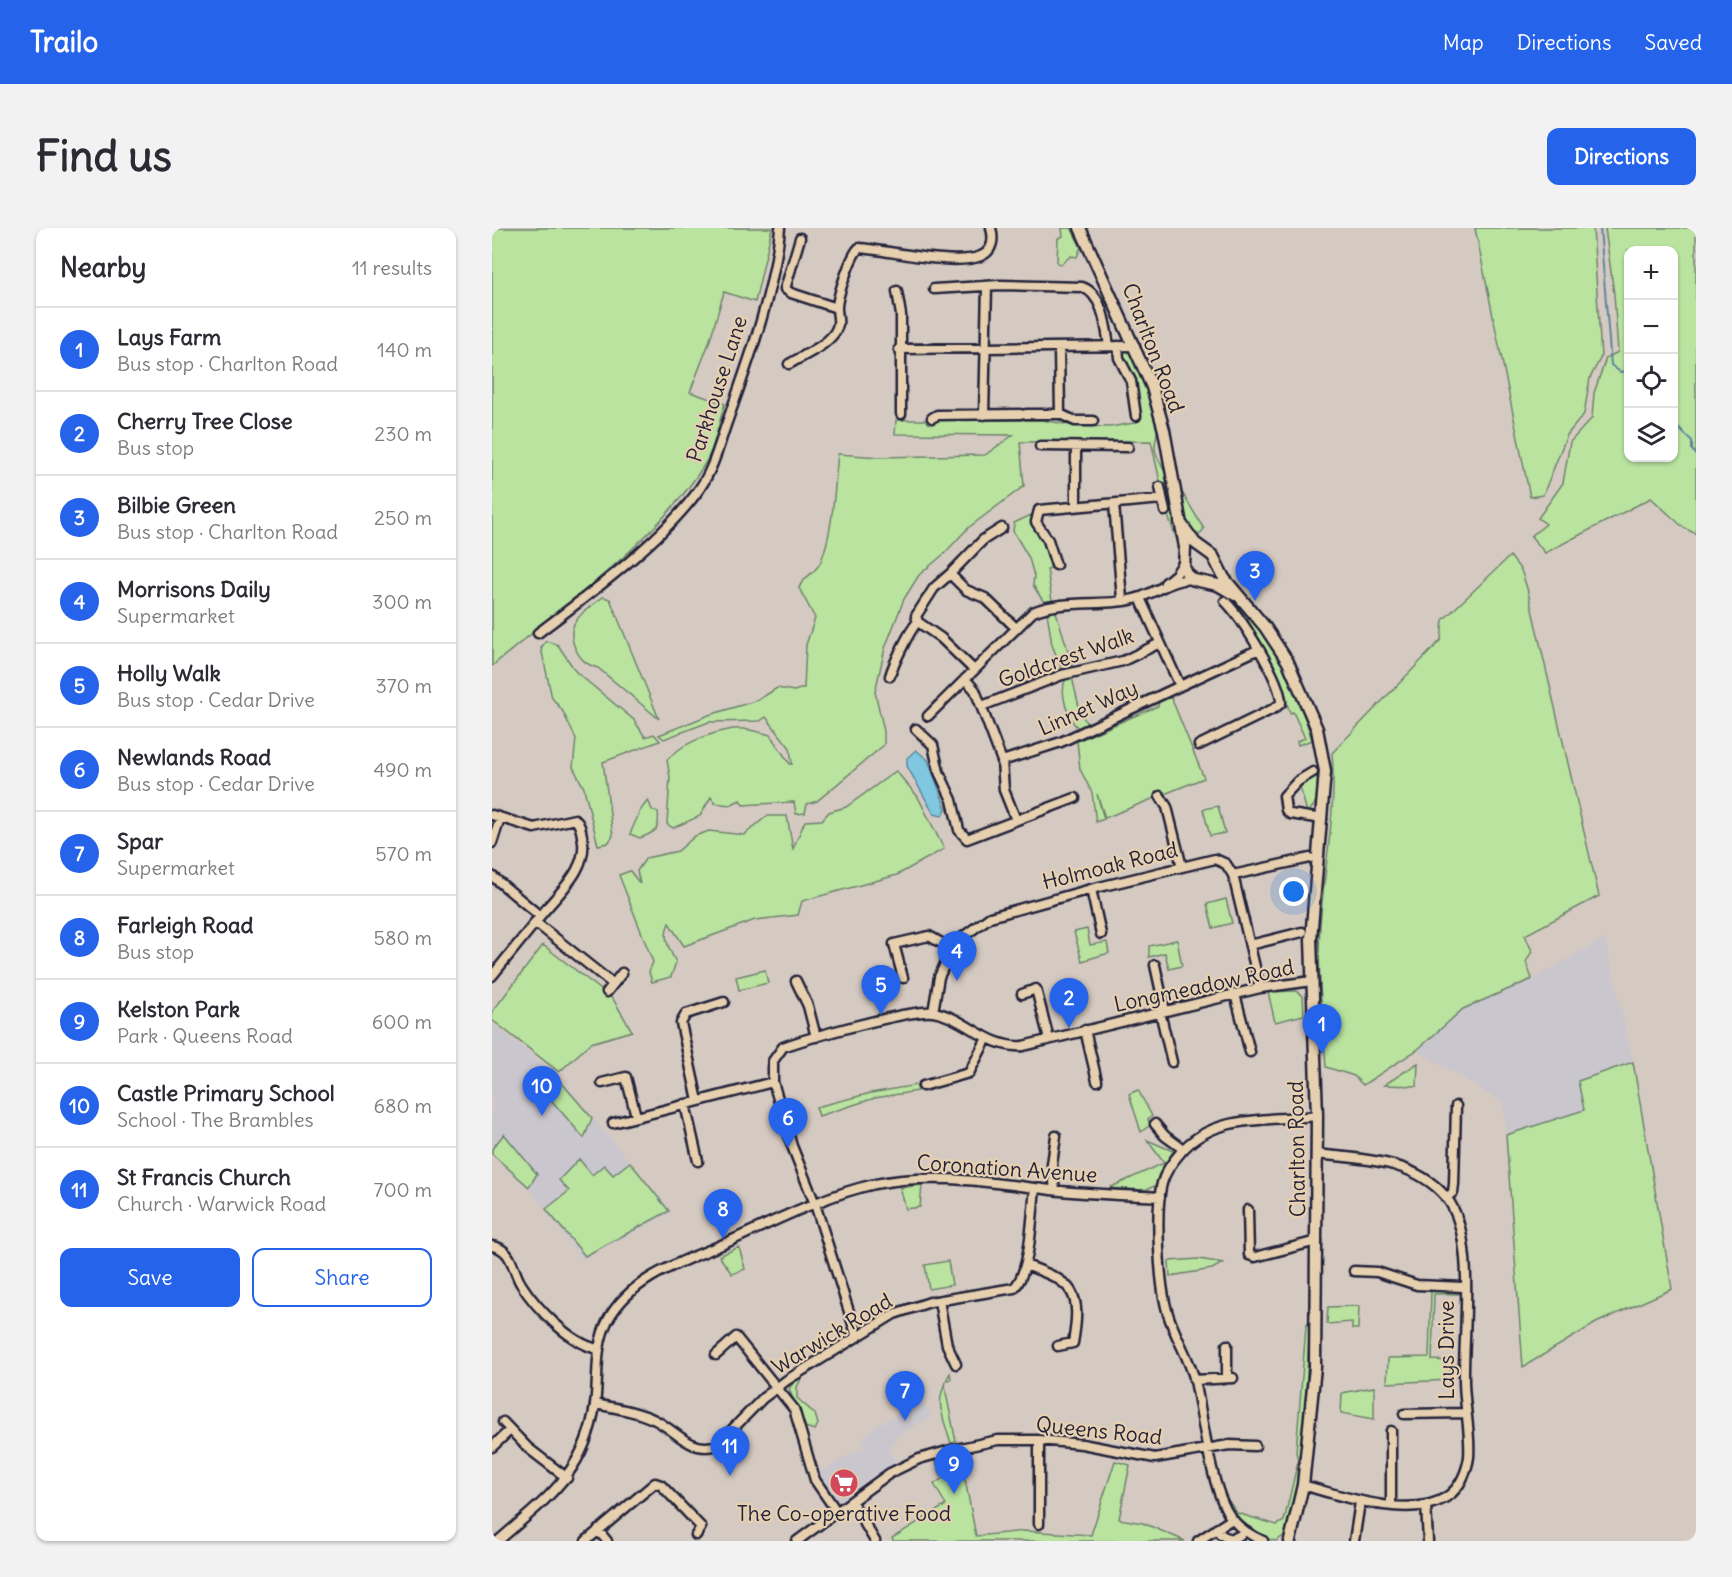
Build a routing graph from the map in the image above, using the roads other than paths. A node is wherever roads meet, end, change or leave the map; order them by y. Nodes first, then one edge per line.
1 (780, 228) edge
2 (991, 228) edge
3 (1080, 228) edge
4 (800, 238) dead end
5 (987, 286) junction
6 (934, 289) dead end
7 (897, 291) dead end
8 (837, 308) junction
9 (1113, 346) junction
10 (1135, 346) junction
11 (984, 347) junction
12 (1059, 348) junction
13 (899, 349) junction
14 (789, 364) dead end
15 (901, 414) dead end
16 (984, 414) junction
17 (1060, 414) junction
18 (1136, 416) dead end
19 (933, 418) dead end
20 (1093, 421) dead end
21 (1040, 446) dead end
22 (1076, 447) junction
23 (1128, 447) dead end
24 (1160, 487) dead end
25 (1162, 499) junction
26 (1114, 504) junction
27 (1076, 506) junction
28 (1165, 511) dead end
29 (1180, 522) junction
30 (1002, 528) dead end
31 (1204, 549) junction
32 (1185, 560) junction
33 (1216, 561) junction
34 (1056, 565) dead end
35 (950, 574) junction
36 (1199, 580) junction
37 (1157, 589) junction
38 (1140, 598) junction
39 (1240, 598) junction
40 (1122, 600) junction
41 (1224, 601) dead end
42 (918, 622) junction
43 (1016, 628) junction
44 (538, 633) dead end
45 (1160, 643) junction
46 (1257, 650) junction
47 (974, 670) junction
48 (890, 676) dead end
49 (965, 679) junction
50 (1180, 686) junction
51 (982, 706) junction
52 (928, 716) dead end
53 (916, 729) dead end
54 (1199, 745) dead end
55 (1002, 761) junction
56 (1313, 772) dead end
57 (1160, 796) dead end
58 (1075, 798) dead end
59 (496, 817) edge
60 (1322, 819) junction
61 (1016, 820) junction
62 (492, 843) edge
63 (1310, 858) dead end
64 (1182, 867) junction
65 (1233, 875) junction
66 (492, 876) edge
67 (1091, 889) junction
68 (538, 919) junction
69 (1302, 933) dead end
70 (1101, 934) dead end
71 (1250, 945) junction
72 (952, 949) junction
73 (1155, 965) dead end
74 (622, 973) dead end
75 (492, 976) edge
76 (903, 978) dead end
77 (796, 981) dead end
78 (1312, 981) junction
79 (1260, 988) junction
80 (1022, 994) dead end
81 (1235, 994) junction
82 (724, 1002) dead end
83 (933, 1012) junction
84 (1162, 1012) junction
85 (1084, 1030) junction
86 (816, 1037) junction
87 (987, 1038) junction
88 (1049, 1039) junction
89 (1250, 1052) dead end
90 (1172, 1062) dead end
91 (1097, 1081) dead end
92 (773, 1082) junction
93 (602, 1083) dead end
94 (923, 1086) dead end
95 (698, 1101) junction
96 (685, 1104) junction
97 (1456, 1106) dead end
98 (636, 1116) junction
99 (1317, 1116) junction
100 (613, 1123) dead end
101 (1155, 1124) dead end
102 (1056, 1136) dead end
103 (1182, 1149) junction
104 (1316, 1154) junction
105 (698, 1161) dead end
106 (1035, 1188) junction
107 (1055, 1190) junction
108 (1160, 1197) junction
109 (1446, 1198) junction
110 (815, 1204) junction
111 (1248, 1210) dead end
112 (1317, 1241) junction
113 (492, 1246) edge
114 (1025, 1265) junction
115 (1354, 1271) dead end
116 (1464, 1287) junction
117 (939, 1301) junction
118 (857, 1337) junction
119 (1227, 1345) dead end
120 (1058, 1346) dead end
121 (598, 1349) junction
122 (716, 1355) dead end
123 (956, 1364) dead end
124 (1194, 1380) junction
125 (778, 1387) junction
126 (595, 1404) junction
127 (1466, 1413) junction
128 (1404, 1414) dead end
129 (503, 1422) dead end
130 (510, 1430) junction
131 (1391, 1431) dead end
132 (1039, 1440) junction
133 (1255, 1446) dead end
134 (492, 1447) edge
135 (1208, 1448) junction
136 (567, 1478) junction
137 (1303, 1485) junction
138 (852, 1502) junction
139 (1360, 1502) junction
140 (1391, 1504) junction
141 (1426, 1505) junction
142 (837, 1512) junction
143 (1232, 1519) junction
144 (1039, 1524) dead end
145 (1216, 1529) junction
146 (598, 1530) junction
147 (1245, 1531) junction
148 (696, 1535) dead end
149 (498, 1541) edge
150 (586, 1541) edge
151 (607, 1541) edge
152 (797, 1541) edge
153 (875, 1541) edge
154 (1198, 1541) edge
155 (1263, 1541) edge
156 (1290, 1541) edge
157 (1354, 1541) edge
158 (1428, 1541) edge

1 - 44 street, Parkhouse Lane
2 - 8 street
3 - 10 street, Charlton Road
4 - 8 street
5 - 6 street
5 - 9 street
5 - 11 street
7 - 13 street
8 - 14 street
9 - 10 street
9 - 12 street
9 - 18 street
10 - 29 street, Charlton Road
11 - 12 street
11 - 13 street
11 - 16 street
12 - 17 street
13 - 15 street
16 - 17 street
16 - 19 street
17 - 20 street
21 - 22 street
22 - 23 street
22 - 27 street
24 - 25 street
25 - 26 street
25 - 28 street
26 - 27 street
26 - 40 street
27 - 34 street
29 - 31 street, Charlton Road
29 - 32 street, Charlton Road
30 - 35 street
31 - 32 street
31 - 33 street, Charlton Road
32 - 36 street, Charlton Road
32 - 37 street
33 - 36 street
33 - 39 street, Charlton Road
35 - 42 street
35 - 43 street
36 - 37 street
36 - 39 street, Charlton Road
37 - 38 street
38 - 40 street
38 - 45 street
39 - 60 street, Charlton Road
40 - 43 street
41 - 46 street
42 - 47 street
42 - 48 street
43 - 47 street
45 - 50 street
45 - 51 street, Goldcrest Walk
46 - 50 street, Linnet Way
46 - 54 street
47 - 49 street
49 - 51 street
49 - 52 street
50 - 55 street, Linnet Way
51 - 55 street
53 - 61 street
55 - 61 street
56 - 60 street
57 - 64 street
58 - 61 street
59 - 62 street
59 - 68 street
60 - 78 street, Charlton Road
63 - 65 street
64 - 65 street, Holmoak Road
64 - 67 street, Holmoak Road
65 - 71 street
66 - 68 street
67 - 70 street
67 - 72 street, Holmoak Road
68 - 74 street
68 - 75 street
69 - 71 street
71 - 79 street
72 - 76 street
72 - 83 street, Holmoak Road
73 - 84 street
77 - 86 street
78 - 79 street, Longmeadow Road
78 - 99 street, Charlton Road
79 - 81 street, Longmeadow Road
80 - 88 street
81 - 84 street, Longmeadow Road
81 - 89 street
82 - 95 street
83 - 86 street
83 - 87 street, Longmeadow Road
84 - 85 street, Longmeadow Road
84 - 90 street
85 - 88 street, Longmeadow Road
85 - 91 street
86 - 92 street
87 - 88 street, Longmeadow Road
87 - 94 street
92 - 95 street
92 - 110 street
93 - 98 street
95 - 96 street
96 - 98 street
96 - 105 street
97 - 109 street
98 - 100 street
99 - 103 street
99 - 104 street, Charlton Road
101 - 103 street
102 - 107 street
103 - 108 street
104 - 109 street, Lays Drive
104 - 112 street, Charlton Road
106 - 107 street, Coronation Avenue
106 - 110 street, Coronation Avenue
106 - 114 street, Warwick Road
107 - 108 street, Coronation Avenue
108 - 124 street
109 - 116 street, Lays Drive
110 - 118 street
110 - 121 street, Coronation Avenue
111 - 112 street
112 - 137 street, Charlton Road
113 - 121 street
114 - 117 street, Warwick Road
114 - 120 street
115 - 116 street, Lays Drive
116 - 127 street, Lays Drive
117 - 118 street, Warwick Road
117 - 123 street
118 - 125 street, Warwick Road
119 - 124 street
121 - 126 street, Coronation Avenue
122 - 125 street
124 - 135 street
125 - 126 street, Warwick Road
125 - 142 street
126 - 136 street, Coronation Avenue
127 - 128 street, Lays Drive
127 - 141 street, Lays Drive
129 - 130 street
130 - 134 street
130 - 136 street
131 - 140 street
132 - 135 street, Queens Road
132 - 138 street, Queens Road
132 - 144 street
133 - 135 street, Queens Road
135 - 143 street
136 - 149 street, Coronation Avenue
137 - 139 street, Lays Drive
137 - 156 street, Charlton Road
138 - 142 street, Queens Road
138 - 153 street
139 - 140 street, Lays Drive
139 - 157 street
140 - 141 street, Lays Drive
141 - 158 street
142 - 152 street, Queens Road
143 - 145 street
143 - 147 street
145 - 147 street
145 - 154 street
146 - 148 street
146 - 150 street
146 - 151 street
147 - 155 street

